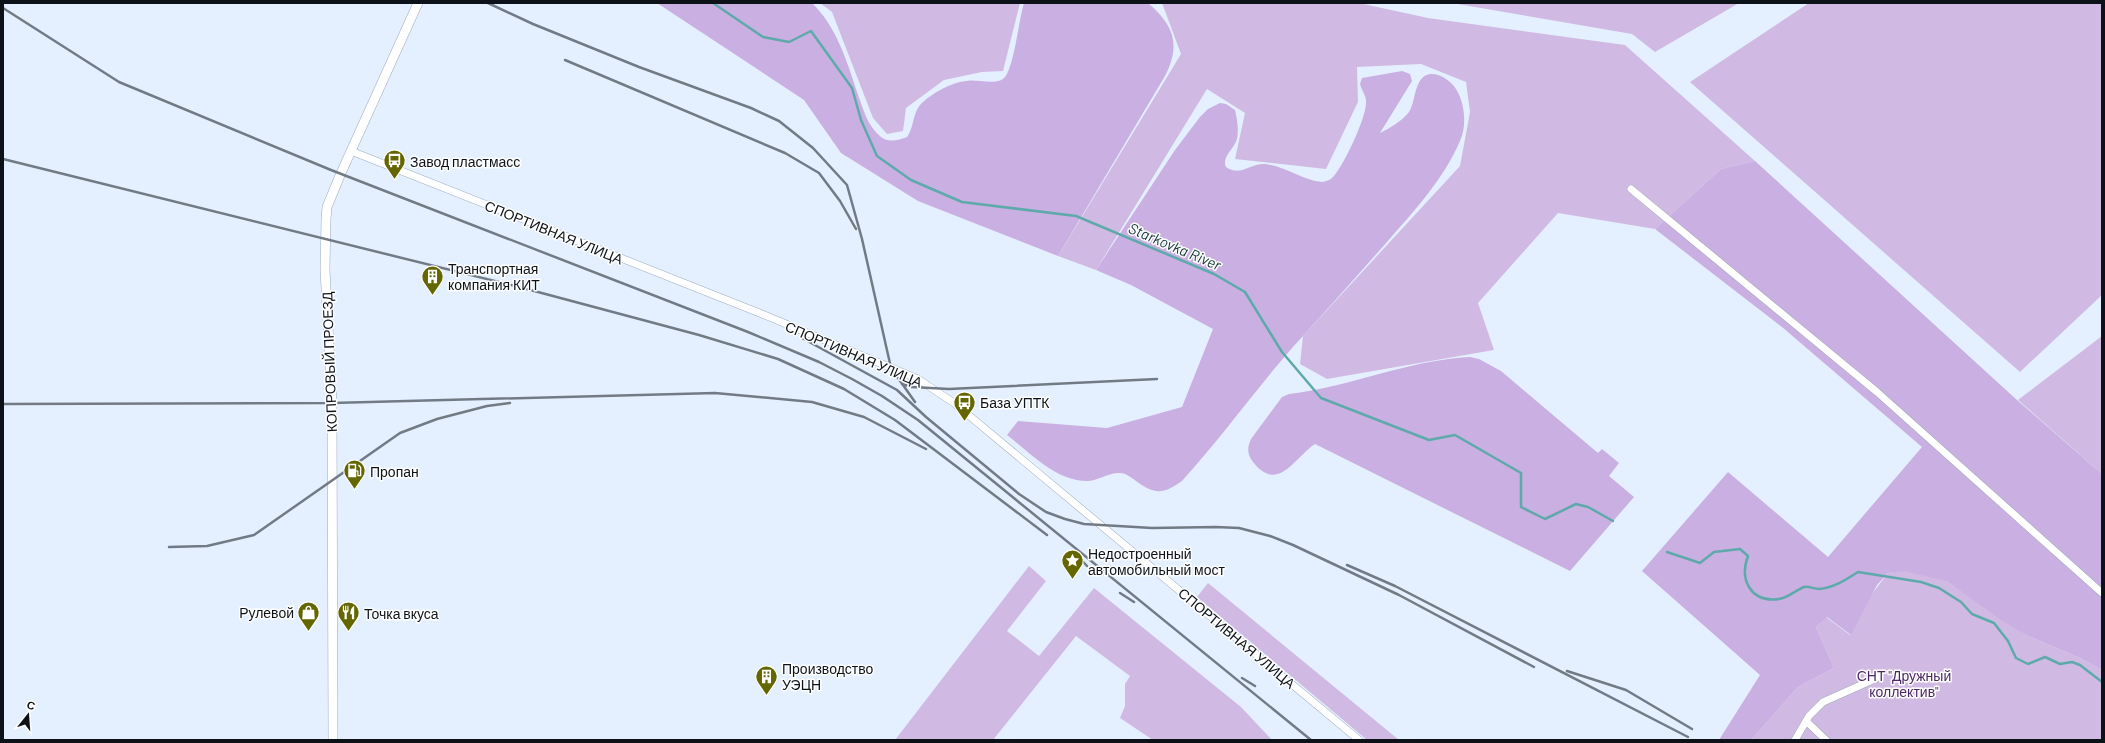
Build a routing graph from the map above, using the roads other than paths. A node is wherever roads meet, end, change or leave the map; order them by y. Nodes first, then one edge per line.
1 (418, 3) edge
2 (351, 151) junction
3 (1631, 189) dead end
4 (2102, 593) edge
5 (1880, 677) dead end
6 (1806, 722) junction
7 (333, 740) edge
8 (1359, 740) edge
9 (1795, 740) edge
10 (1826, 740) edge

1 - 2 main road, КОПРОВЫЙ ПРОЕЗД
2 - 7 main road, КОПРОВЫЙ ПРОЕЗД
2 - 8 street, СПОРТИВНАЯ УЛИЦА
3 - 4 street
5 - 6 street
6 - 9 street
6 - 10 street

